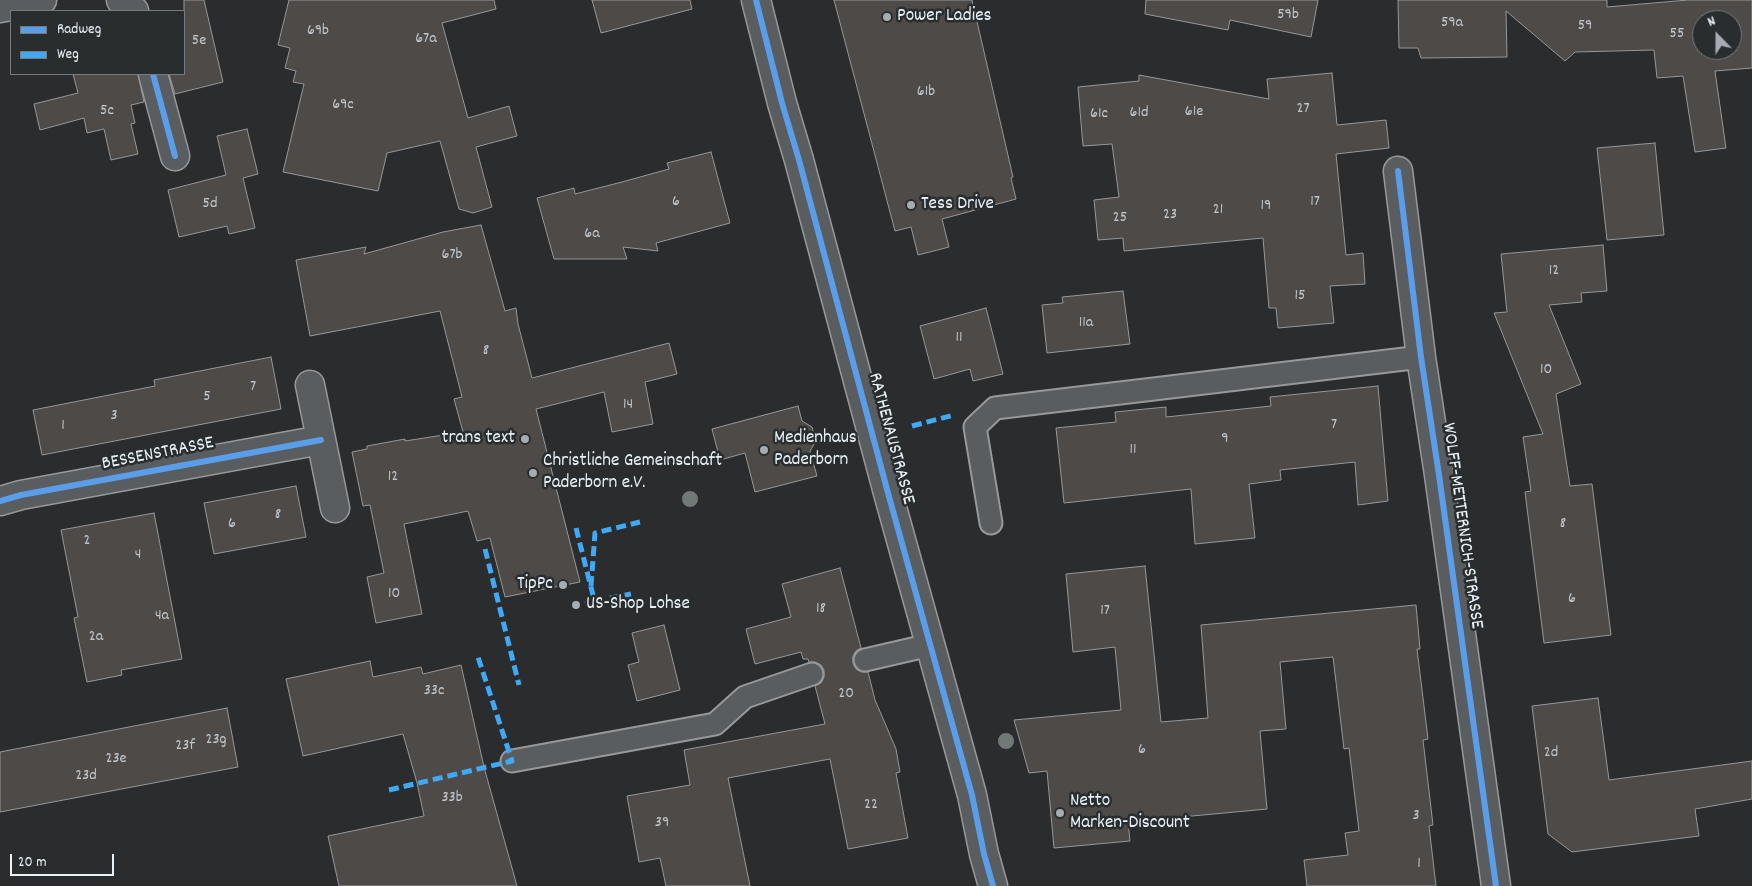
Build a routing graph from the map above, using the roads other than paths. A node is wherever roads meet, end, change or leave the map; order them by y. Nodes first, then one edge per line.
1 (42, 0) edge
2 (120, 0) edge
3 (756, 0) edge
4 (0, 8) edge
5 (133, 10) edge
6 (153, 75) edge
7 (175, 156) dead end
8 (1398, 171) dead end
9 (1421, 357) junction
10 (310, 385) dead end
11 (321, 440) junction
12 (0, 501) edge
13 (335, 508) dead end
14 (991, 523) dead end
15 (930, 645) junction
16 (865, 660) dead end
17 (812, 674) dead end
18 (512, 760) dead end
19 (993, 886) edge
20 (1496, 886) edge

1 - 4 street
2 - 5 street
3 - 15 street, RATHENAUSTRASSE
6 - 7 street
8 - 9 street, WOLFF-METTERNICH-STRASSE
9 - 14 lane
9 - 20 street, WOLFF-METTERNICH-STRASSE
10 - 11 street
11 - 12 street, BESSENSTRASSE
11 - 13 street
15 - 16 lane
15 - 19 street, RATHENAUSTRASSE
17 - 18 lane

